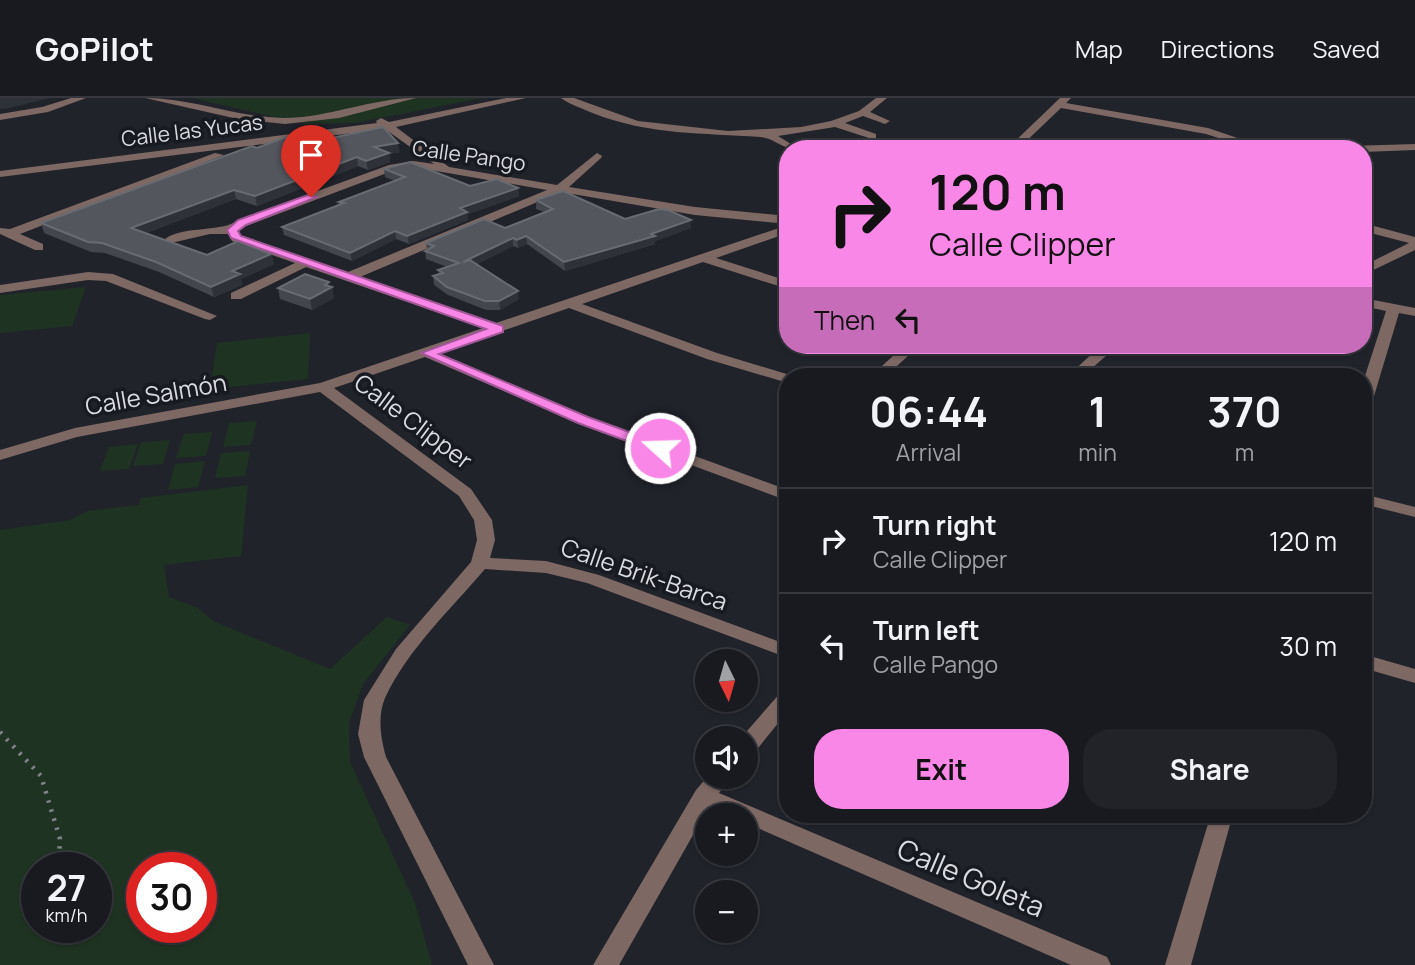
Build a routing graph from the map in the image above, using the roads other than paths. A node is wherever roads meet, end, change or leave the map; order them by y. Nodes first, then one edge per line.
1 (63, 98) edge
2 (81, 98) edge
3 (150, 98) edge
4 (370, 98) edge
5 (411, 98) edge
6 (521, 98) edge
7 (566, 98) edge
8 (882, 98) edge
9 (1062, 102) edge
10 (359, 111) junction
11 (3, 113) edge
12 (863, 113) junction
13 (266, 120) junction
14 (886, 121) dead end
15 (835, 123) junction
16 (388, 125) junction
17 (329, 134) junction
18 (767, 134) junction
19 (872, 136) dead end
20 (1022, 140) edge
21 (1236, 140) edge
22 (779, 141) edge
23 (242, 145) junction
24 (1415, 147) edge
25 (1372, 148) edge
26 (597, 156) dead end
27 (448, 169) junction
28 (0, 174) edge
29 (559, 189) junction
30 (779, 219) edge
31 (233, 230) junction
32 (1372, 230) edge
33 (5, 232) edge
34 (779, 232) edge
35 (171, 239) edge
36 (1415, 243) edge
37 (39, 247) dead end
38 (704, 258) junction
39 (306, 262) junction
40 (1372, 266) edge
41 (348, 277) junction
42 (779, 282) edge
43 (0, 289) edge
44 (236, 296) dead end
45 (570, 304) junction
46 (1372, 304) edge
47 (1394, 308) junction
48 (1415, 312) edge
49 (210, 316) dead end
50 (499, 329) junction
51 (427, 353) junction
52 (903, 354) edge
53 (1100, 354) edge
54 (887, 368) edge
55 (1084, 368) edge
56 (779, 376) edge
57 (1372, 378) edge
58 (323, 387) junction
59 (0, 455) edge
60 (779, 493) edge
61 (1372, 501) edge
62 (1415, 512) edge
63 (480, 563) junction
64 (779, 649) edge
65 (1372, 664) edge
66 (1415, 676) edge
67 (779, 708) edge
68 (758, 733) edge
69 (710, 789) edge
70 (704, 796) junction
71 (1219, 823) edge
72 (481, 965) edge
73 (606, 965) edge
74 (1098, 965) edge
75 (1178, 965) edge

1 - 11 street
2 - 11 street
3 - 13 street
4 - 10 street
5 - 10 street
6 - 16 street, Calle las Yucas
7 - 18 street
8 - 12 street
9 - 20 street
9 - 21 street
10 - 13 street
10 - 16 street
12 - 14 street
12 - 15 street
13 - 17 street
15 - 18 street
15 - 19 street
16 - 17 street, Calle las Yucas
16 - 27 street
17 - 23 street, Calle las Yucas
18 - 22 street
23 - 28 street, Calle las Yucas
23 - 33 street
24 - 25 street
26 - 29 street
27 - 29 street, Calle Pango
27 - 31 street, Calle Pango
29 - 30 street, Calle Pango
29 - 41 street
31 - 35 street
31 - 39 street
32 - 36 street
33 - 37 street
34 - 38 street, Calle Clipper
36 - 40 street
38 - 42 street
38 - 45 street, Calle Clipper
39 - 41 street
39 - 44 street
41 - 50 street
43 - 49 street
45 - 50 street, Calle Clipper
45 - 56 street
46 - 47 street
47 - 48 street
47 - 57 street
50 - 51 street, Calle Clipper
51 - 58 street, Calle Clipper
51 - 60 street
52 - 54 street
53 - 55 street
58 - 59 street, Calle Salmón
58 - 63 street, Calle Clipper
61 - 62 street
63 - 64 street, Calle Brik-Barca
63 - 72 street
65 - 66 street
67 - 68 street
69 - 70 street
70 - 73 street
70 - 74 street, Calle Goleta
71 - 75 street

